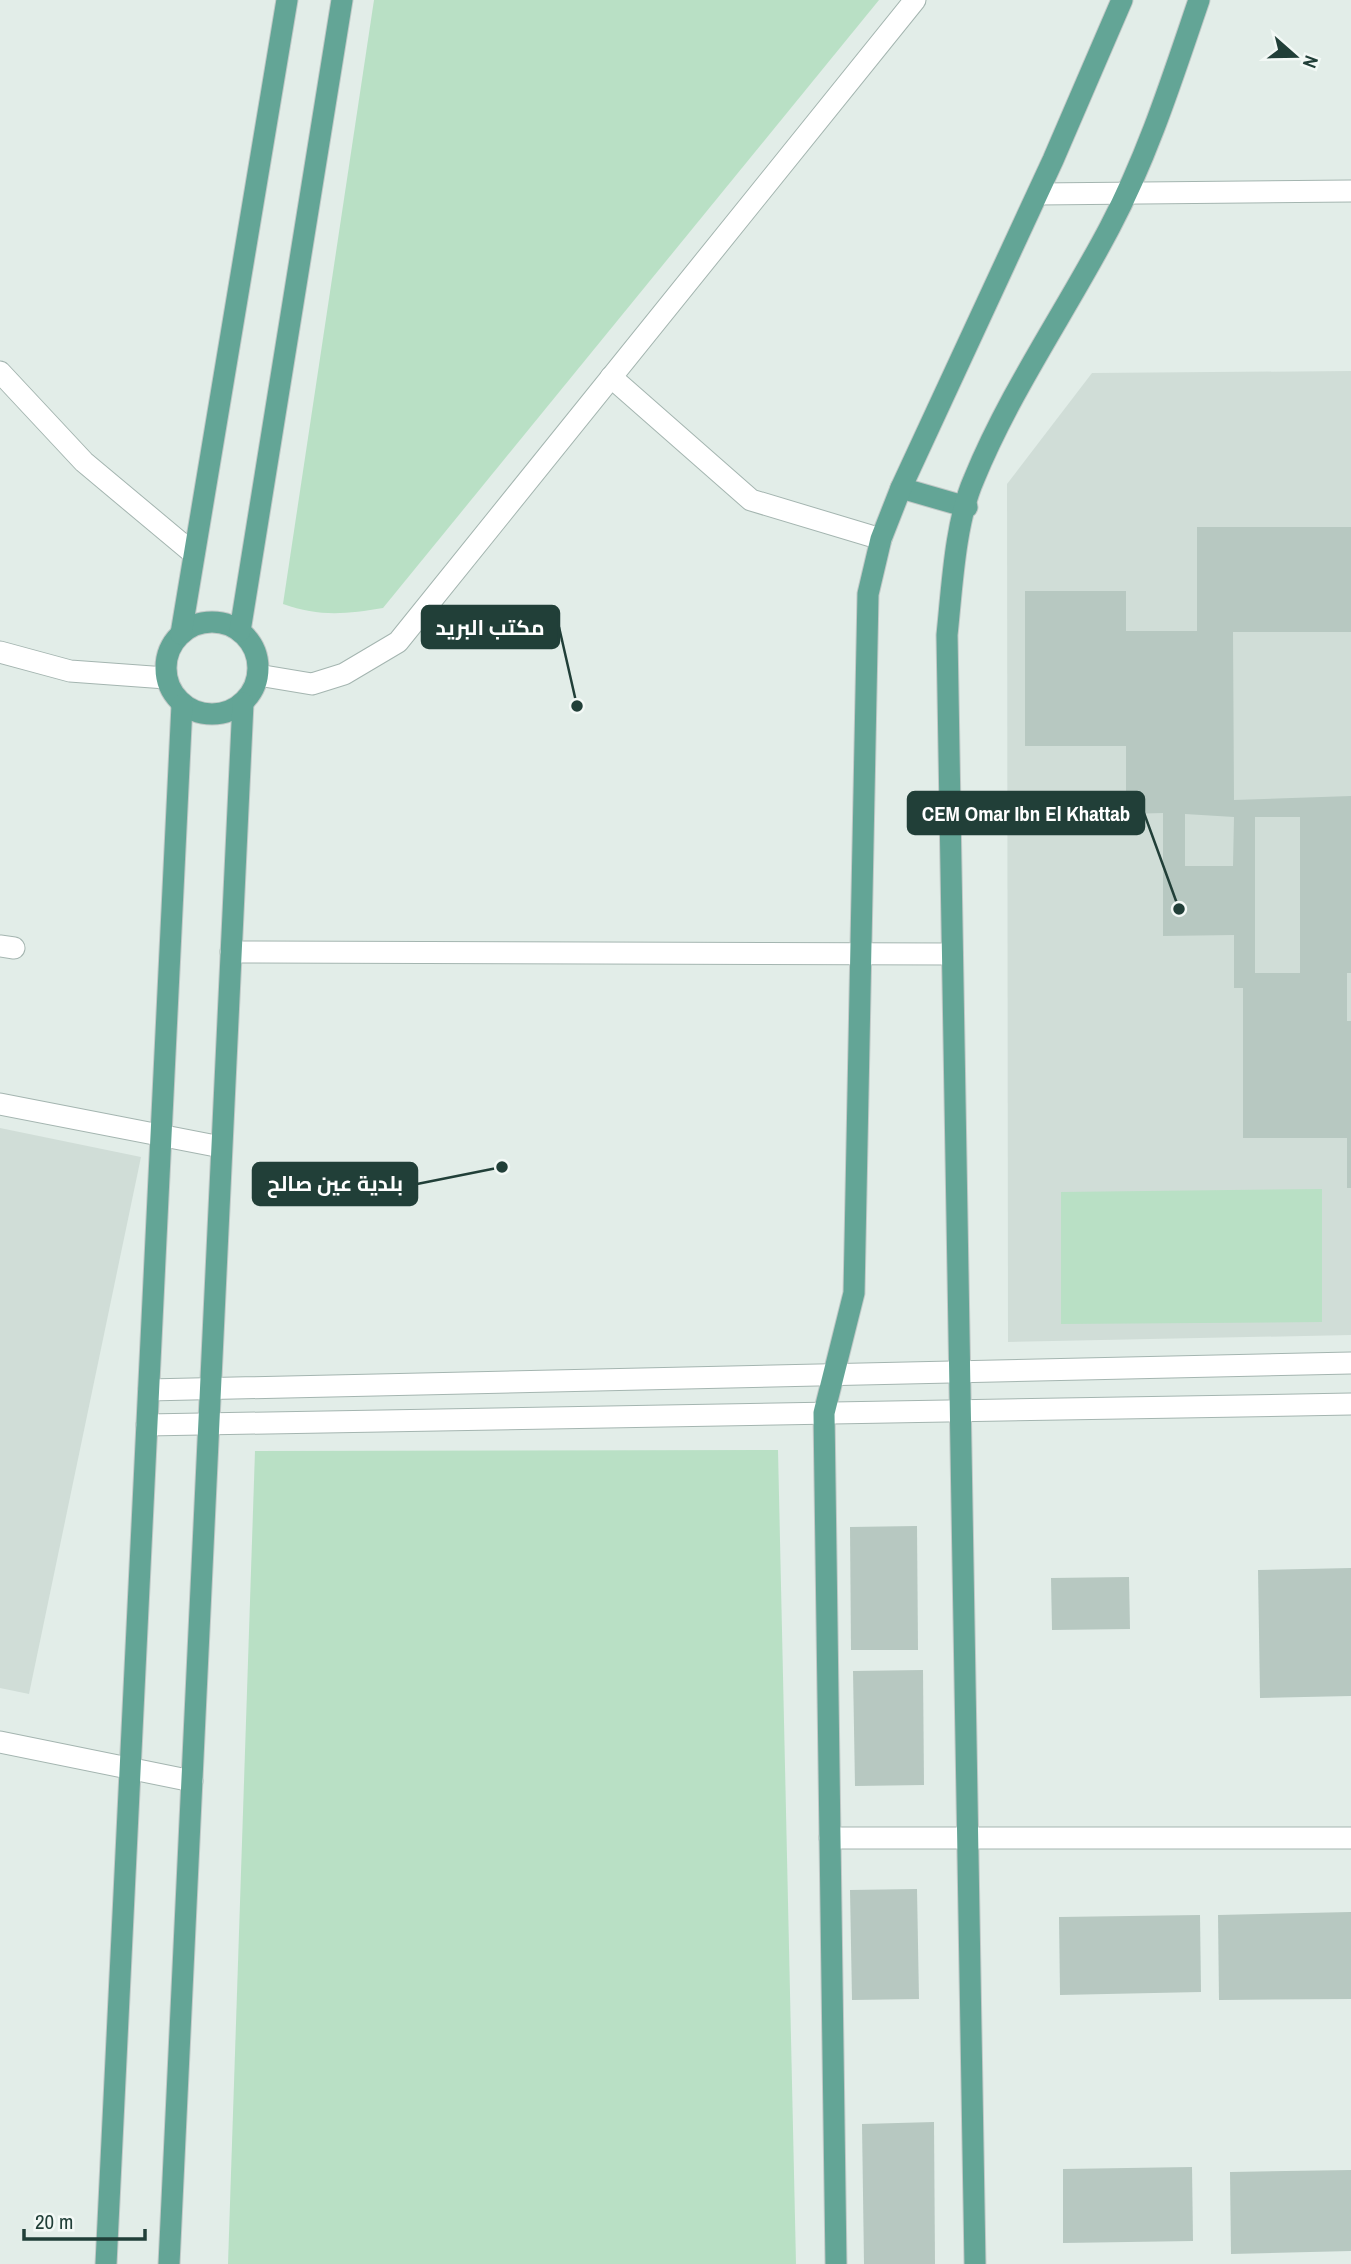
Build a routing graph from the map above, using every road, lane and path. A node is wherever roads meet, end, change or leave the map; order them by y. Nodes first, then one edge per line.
1 (288, 0) edge
2 (342, 0) edge
3 (915, 0) edge
4 (1122, 0) edge
5 (1199, 0) edge
6 (1351, 191) edge
7 (1125, 193) junction
8 (1038, 194) junction
9 (0, 372) edge
10 (611, 377) junction
11 (901, 488) junction
12 (967, 507) junction
13 (881, 539) junction
14 (194, 554) junction
15 (240, 631) junction
16 (181, 634) junction
17 (0, 652) edge
18 (258, 675) junction
19 (166, 678) junction
20 (243, 703) junction
21 (182, 705) junction
22 (231, 953) junction
23 (860, 953) junction
24 (952, 954) junction
25 (0, 1104) edge
26 (162, 1135) junction
27 (221, 1147) junction
28 (1351, 1363) edge
29 (959, 1372) junction
30 (834, 1375) junction
31 (210, 1389) junction
32 (149, 1390) junction
33 (1351, 1404) edge
34 (960, 1411) junction
35 (824, 1413) junction
36 (208, 1424) junction
37 (147, 1425) junction
38 (0, 1742) edge
39 (131, 1768) junction
40 (192, 1781) junction
41 (830, 1838) junction
42 (967, 1838) junction
43 (1351, 1838) edge
44 (106, 2264) edge
45 (169, 2264) edge
46 (836, 2264) edge
47 (975, 2264) edge

1 - 14 main road
2 - 15 main road
3 - 10 street
4 - 8 main road
5 - 7 main road
6 - 7 street
7 - 8 street
7 - 12 main road
8 - 11 main road
9 - 14 street
10 - 13 street
10 - 18 street
11 - 12 main road
11 - 13 main road
12 - 24 main road
13 - 23 main road
14 - 16 main road
15 - 16 main road
15 - 18 main road
16 - 19 main road
17 - 19 street
18 - 20 main road
19 - 21 main road
20 - 21 main road
20 - 22 main road
21 - 26 main road
22 - 23 street
22 - 27 main road
23 - 24 street
23 - 30 main road
24 - 29 main road
25 - 26 street
26 - 27 street
26 - 32 main road
27 - 31 main road
28 - 29 street
29 - 30 street
29 - 34 main road
30 - 31 street
30 - 35 main road
31 - 32 street
31 - 36 main road
32 - 37 main road
33 - 34 street
34 - 35 street
34 - 42 main road
35 - 36 street
35 - 41 main road
36 - 37 street
36 - 40 main road
37 - 39 main road
38 - 39 street
39 - 40 street
39 - 44 main road
40 - 45 main road
41 - 42 street
41 - 46 main road
42 - 43 street
42 - 47 main road

